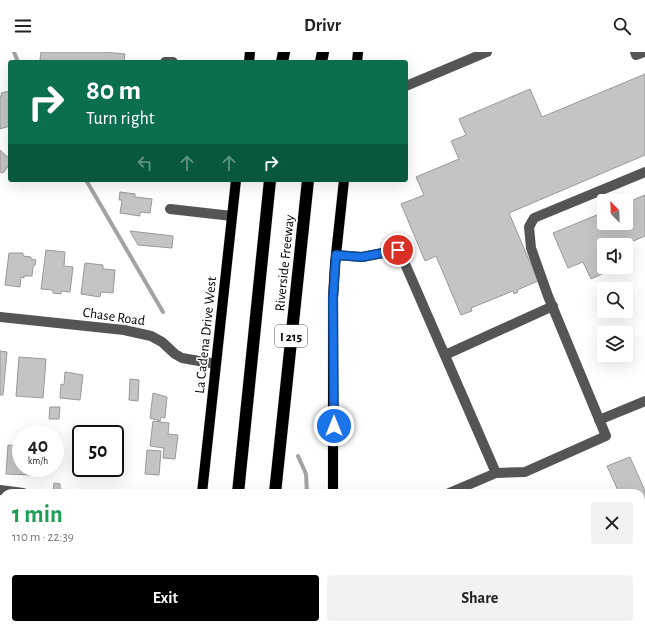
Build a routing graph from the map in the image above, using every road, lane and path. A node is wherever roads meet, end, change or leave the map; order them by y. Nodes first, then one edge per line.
1 (487, 52) edge
2 (635, 52) edge
3 (644, 52) edge
4 (408, 85) edge
5 (645, 172) edge
6 (236, 182) edge
7 (270, 182) edge
8 (308, 182) edge
9 (344, 182) edge
10 (170, 209) dead end
11 (232, 216) junction
12 (336, 255) junction
13 (553, 306) junction
14 (0, 316) edge
15 (445, 355) junction
16 (216, 364) junction
17 (645, 401) edge
18 (599, 420) junction
19 (496, 473) junction
20 (202, 489) edge
21 (238, 489) edge
22 (275, 489) edge
23 (333, 489) edge
24 (458, 489) edge

1 - 4 street
2 - 3 street
5 - 13 street
6 - 11 main road, La Cadena Drive West
7 - 21 highway, Riverside Freeway / I 215
8 - 22 highway, Riverside Freeway / I 215
9 - 12 main road
10 - 11 street
11 - 16 main road, La Cadena Drive West
12 - 15 street
12 - 23 main road
13 - 15 street
13 - 18 street
14 - 16 street, Chase Road
15 - 19 street
16 - 20 main road, La Cadena Drive West
17 - 18 street
18 - 19 street
19 - 24 street

